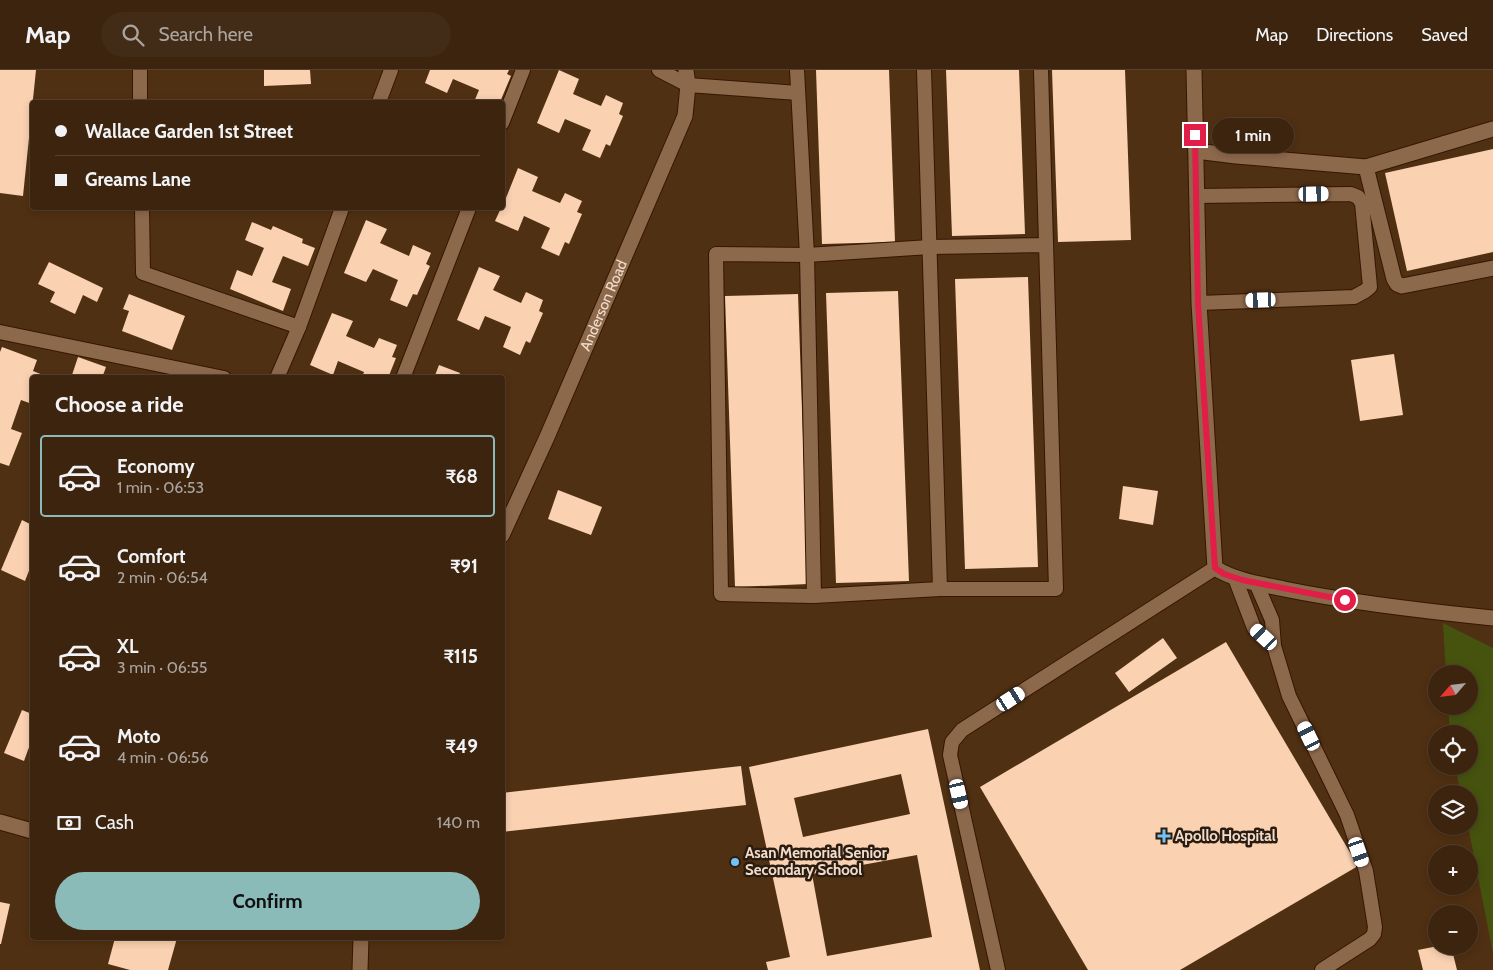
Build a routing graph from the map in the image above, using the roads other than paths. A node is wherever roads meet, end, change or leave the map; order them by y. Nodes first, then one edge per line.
1 (140, 70) edge
2 (391, 70) edge
3 (523, 70) edge
4 (659, 70) edge
5 (797, 70) edge
6 (924, 70) edge
7 (1041, 70) edge
8 (1194, 70) edge
9 (687, 77) edge
10 (798, 93) junction
11 (140, 100) edge
12 (380, 100) edge
13 (505, 115) edge
14 (1493, 129) edge
15 (1196, 151) junction
16 (1366, 168) junction
17 (1196, 196) junction
18 (142, 210) edge
19 (341, 210) edge
20 (469, 210) edge
21 (1046, 245) junction
22 (930, 247) junction
23 (807, 255) junction
24 (1493, 268) edge
25 (1198, 303) junction
26 (299, 326) junction
27 (0, 332) edge
28 (209, 375) edge
29 (278, 375) edge
30 (404, 375) edge
31 (505, 528) edge
32 (1215, 568) junction
33 (1235, 578) junction
34 (1256, 583) junction
35 (940, 589) junction
36 (814, 596) junction
37 (1493, 618) edge
38 (1274, 646) junction
39 (0, 822) edge
40 (30, 830) edge
41 (360, 940) edge
42 (360, 970) edge
43 (998, 970) edge
44 (1322, 970) edge

1 - 11 lane
2 - 12 lane
3 - 13 lane
4 - 9 lane
5 - 10 lane
6 - 22 lane
7 - 21 lane
8 - 15 street
9 - 10 lane
9 - 31 street, Anderson Road
10 - 23 lane
14 - 16 street
15 - 16 street
15 - 17 street
16 - 24 street
17 - 25 street
17 - 25 lane
18 - 26 lane
19 - 26 lane
20 - 30 lane
21 - 22 lane
21 - 35 lane
22 - 23 lane
22 - 35 lane
23 - 36 lane
23 - 36 lane
25 - 32 street
26 - 29 lane
27 - 28 lane
32 - 33 street
32 - 43 lane
33 - 34 street
33 - 38 lane
34 - 37 street
34 - 38 lane
35 - 36 lane
38 - 44 lane
39 - 40 street
41 - 42 street

